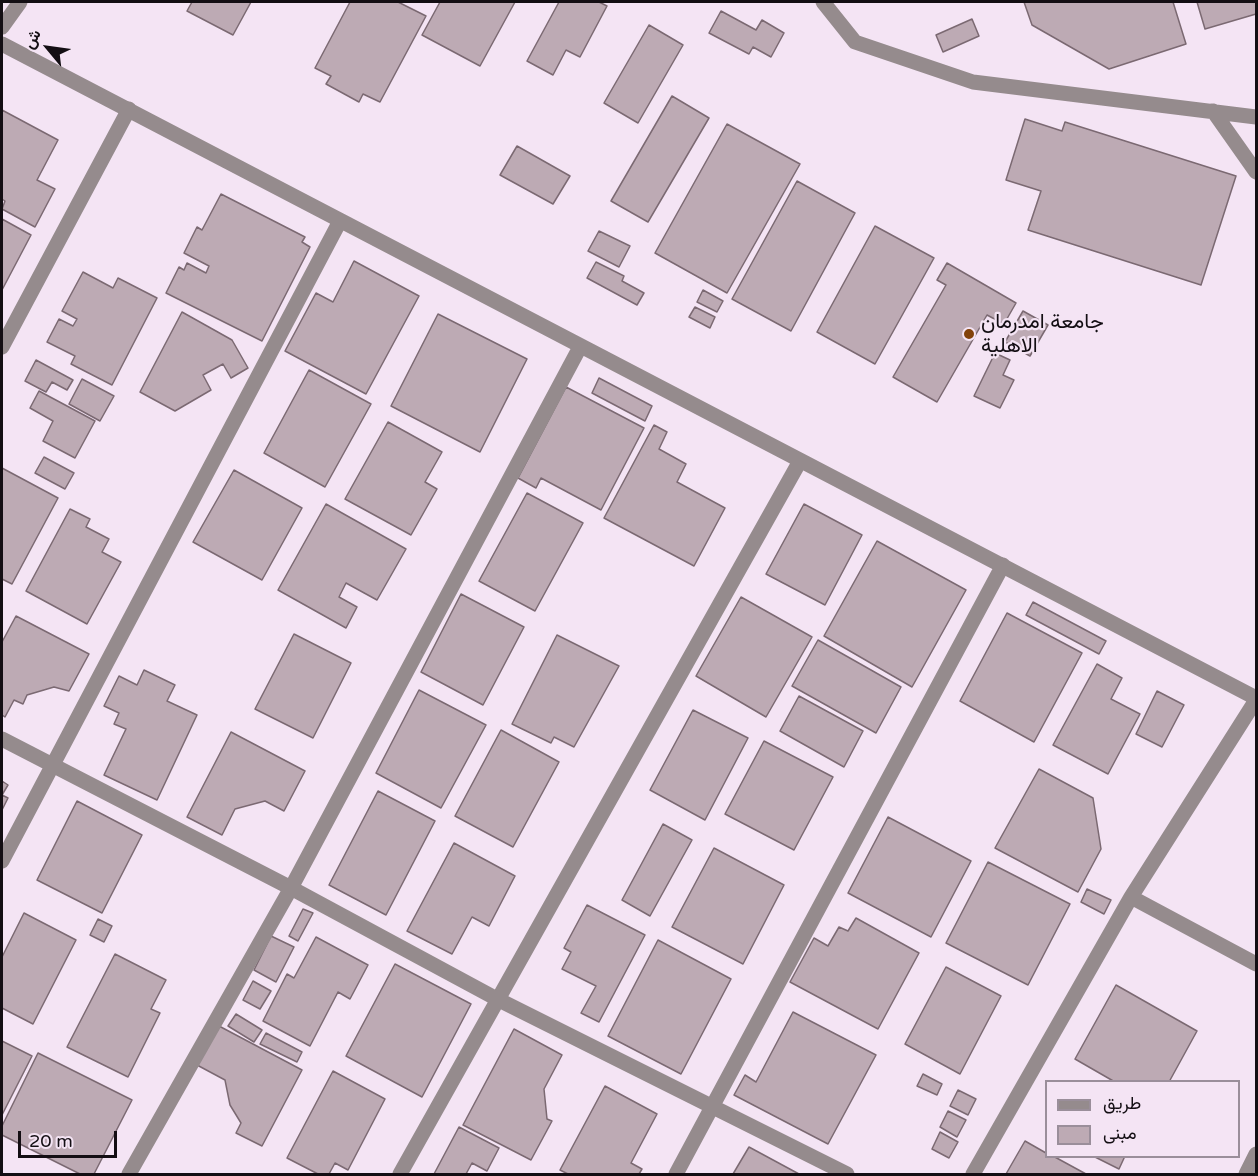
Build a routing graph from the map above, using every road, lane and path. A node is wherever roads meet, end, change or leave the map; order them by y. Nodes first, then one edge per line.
1 (20, 2) edge
2 (823, 2) edge
3 (2, 27) edge
4 (2, 44) edge
5 (129, 109) junction
6 (1214, 111) junction
7 (1257, 117) edge
8 (1257, 172) edge
9 (340, 221) junction
10 (580, 346) junction
11 (2, 347) edge
12 (800, 461) junction
13 (1003, 565) junction
14 (1257, 699) edge
15 (2, 740) edge
16 (52, 766) junction
17 (2, 861) edge
18 (291, 888) junction
19 (1131, 897) junction
20 (1257, 964) edge
21 (497, 999) junction
22 (712, 1108) junction
23 (1257, 1154) edge
24 (129, 1174) edge
25 (400, 1174) edge
26 (676, 1174) edge
27 (847, 1174) edge
28 (973, 1174) edge
29 (1246, 1174) edge

1 - 3 street
2 - 6 street
4 - 5 street
5 - 9 street
5 - 11 street
6 - 7 street
6 - 8 street
9 - 10 street
9 - 16 street
10 - 12 street
10 - 18 street
12 - 13 street
12 - 21 street
13 - 14 street
13 - 22 street
14 - 19 street
15 - 16 street
16 - 17 street
16 - 18 street
18 - 21 street
18 - 24 street
19 - 20 street
19 - 28 street
21 - 22 street
21 - 25 street
22 - 26 street
22 - 27 street
23 - 29 street

